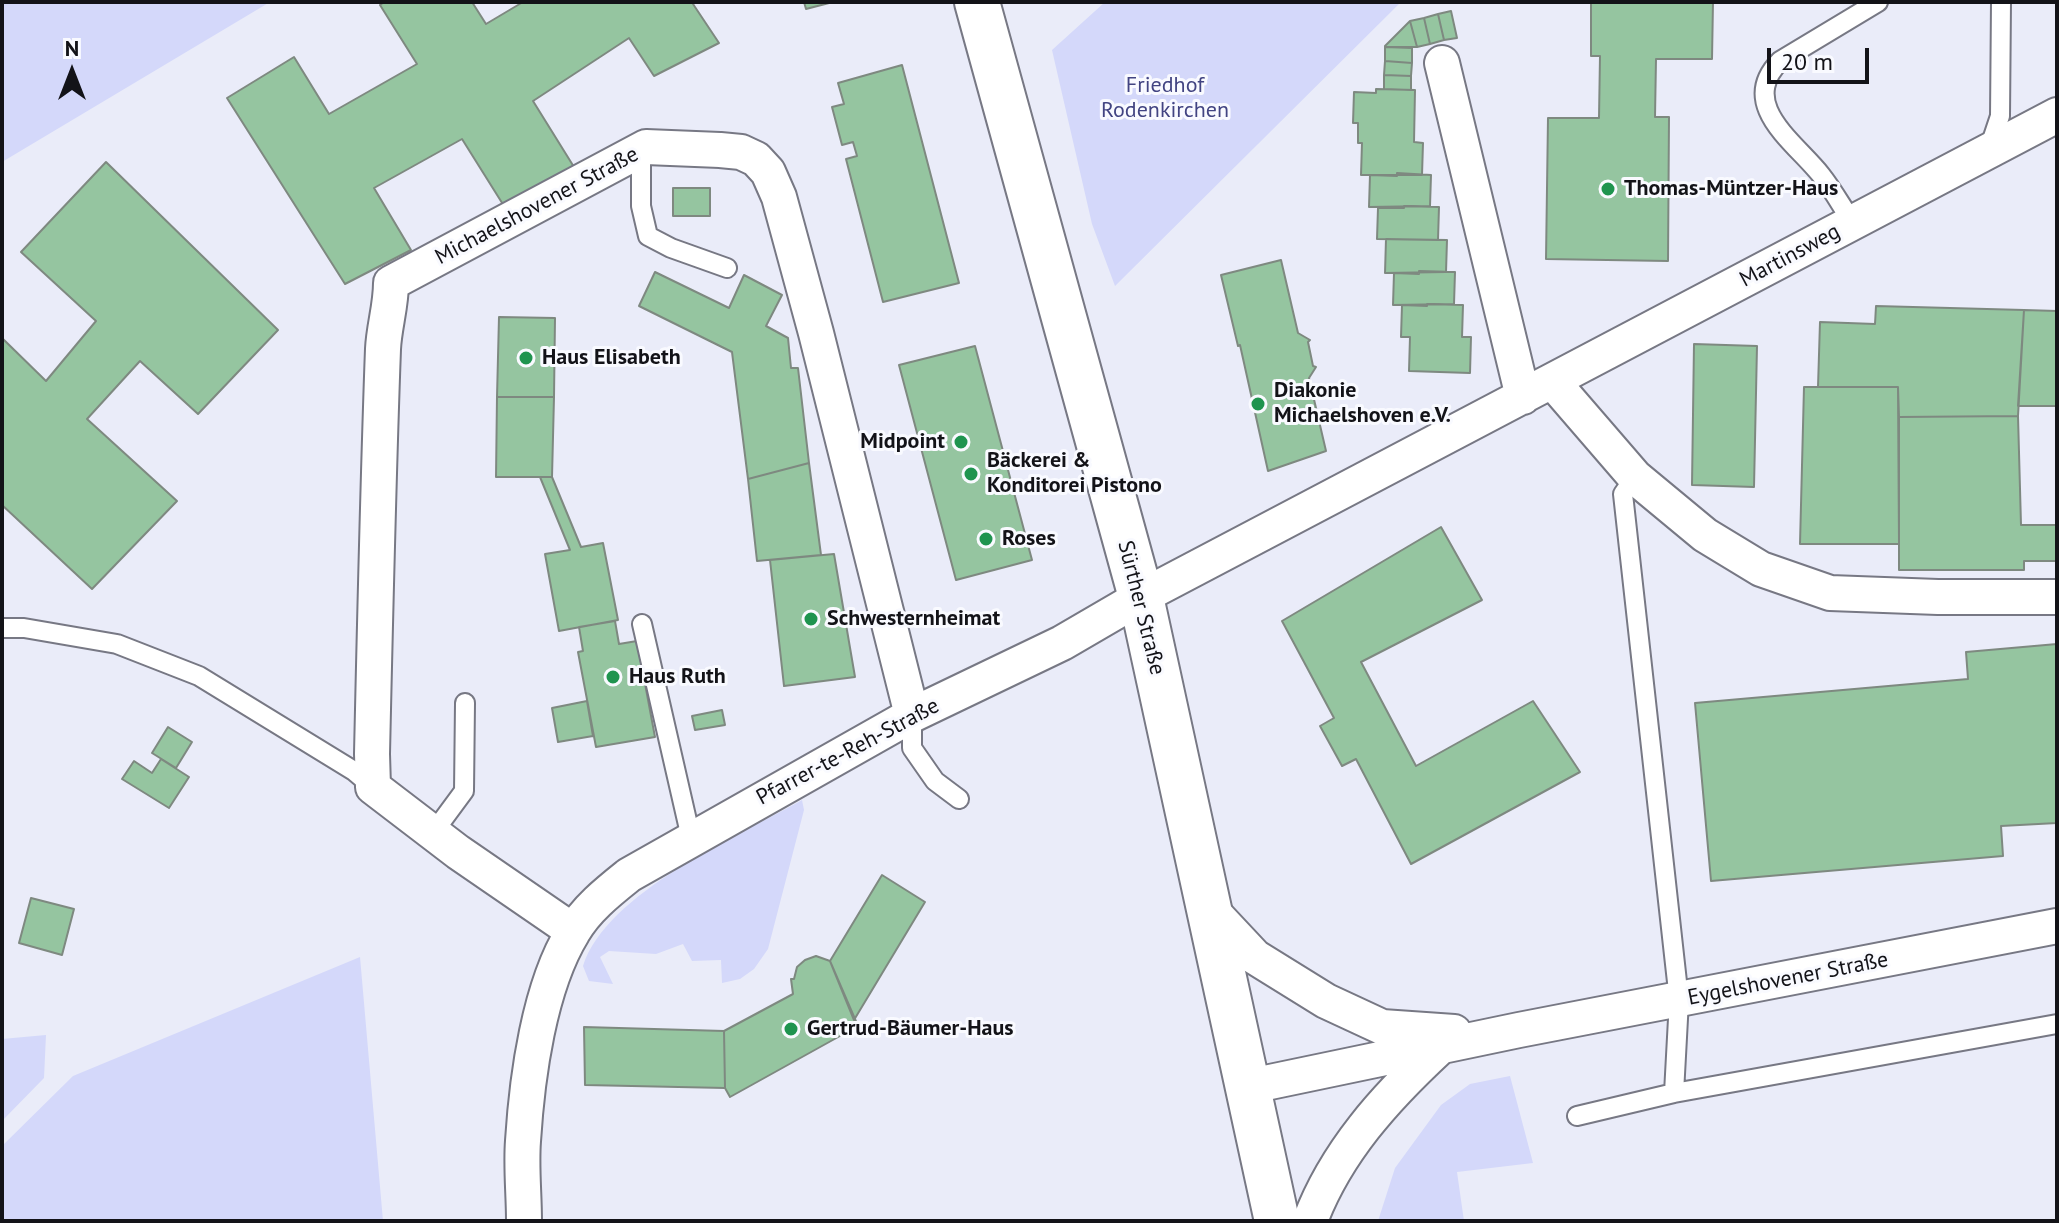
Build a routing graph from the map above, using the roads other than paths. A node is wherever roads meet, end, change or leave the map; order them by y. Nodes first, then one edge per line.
1 (977, 2) edge
2 (1878, 2) edge
3 (2001, 2) edge
4 (1442, 63) dead end
5 (2057, 115) edge
6 (641, 150) junction
7 (1988, 151) junction
8 (1853, 223) junction
9 (727, 268) dead end
10 (1553, 382) junction
11 (1523, 397) junction
12 (1635, 477) junction
13 (1141, 597) junction
14 (2057, 597) edge
15 (642, 624) dead end
16 (2, 628) edge
17 (465, 703) dead end
18 (912, 715) junction
19 (373, 787) junction
20 (959, 799) dead end
21 (433, 833) junction
22 (691, 838) junction
23 (1210, 909) junction
24 (2057, 926) edge
25 (573, 931) junction
26 (1679, 1000) junction
27 (2057, 1024) edge
28 (1519, 1030) junction
29 (1439, 1048) junction
30 (1246, 1087) junction
31 (1674, 1093) junction
32 (1577, 1116) dead end
33 (524, 1221) edge
34 (1277, 1221) edge
35 (1310, 1221) edge

1 - 13 street, Sürther Straße
2 - 8 lane
3 - 7 lane
4 - 11 street
5 - 7 street, Martinsweg
6 - 9 lane
6 - 18 street, Michaelshovener Straße
6 - 19 street, Michaelshovener Straße
7 - 8 street, Martinsweg
8 - 10 street, Martinsweg
10 - 11 street, Martinsweg
10 - 12 street
11 - 13 street, Martinsweg
12 - 14 street
12 - 26 lane
13 - 18 street, Pfarrer-te-Reh-Straße
13 - 23 street, Sürther Straße
15 - 22 lane
16 - 19 lane
17 - 21 lane
18 - 20 lane
18 - 22 street, Pfarrer-te-Reh-Straße
19 - 21 street
21 - 25 street
22 - 25 street, Pfarrer-te-Reh-Straße
23 - 28 street, Eygelshovener Straße
23 - 30 street, Sürther Straße
24 - 26 street, Eygelshovener Straße
25 - 33 street, Pfarrer-te-Reh-Straße
26 - 28 street, Eygelshovener Straße
26 - 31 lane
27 - 31 lane
28 - 29 street, Eygelshovener Straße
29 - 30 street, Eygelshovener Straße
29 - 35 street
30 - 34 street, Sürther Straße
31 - 32 lane

